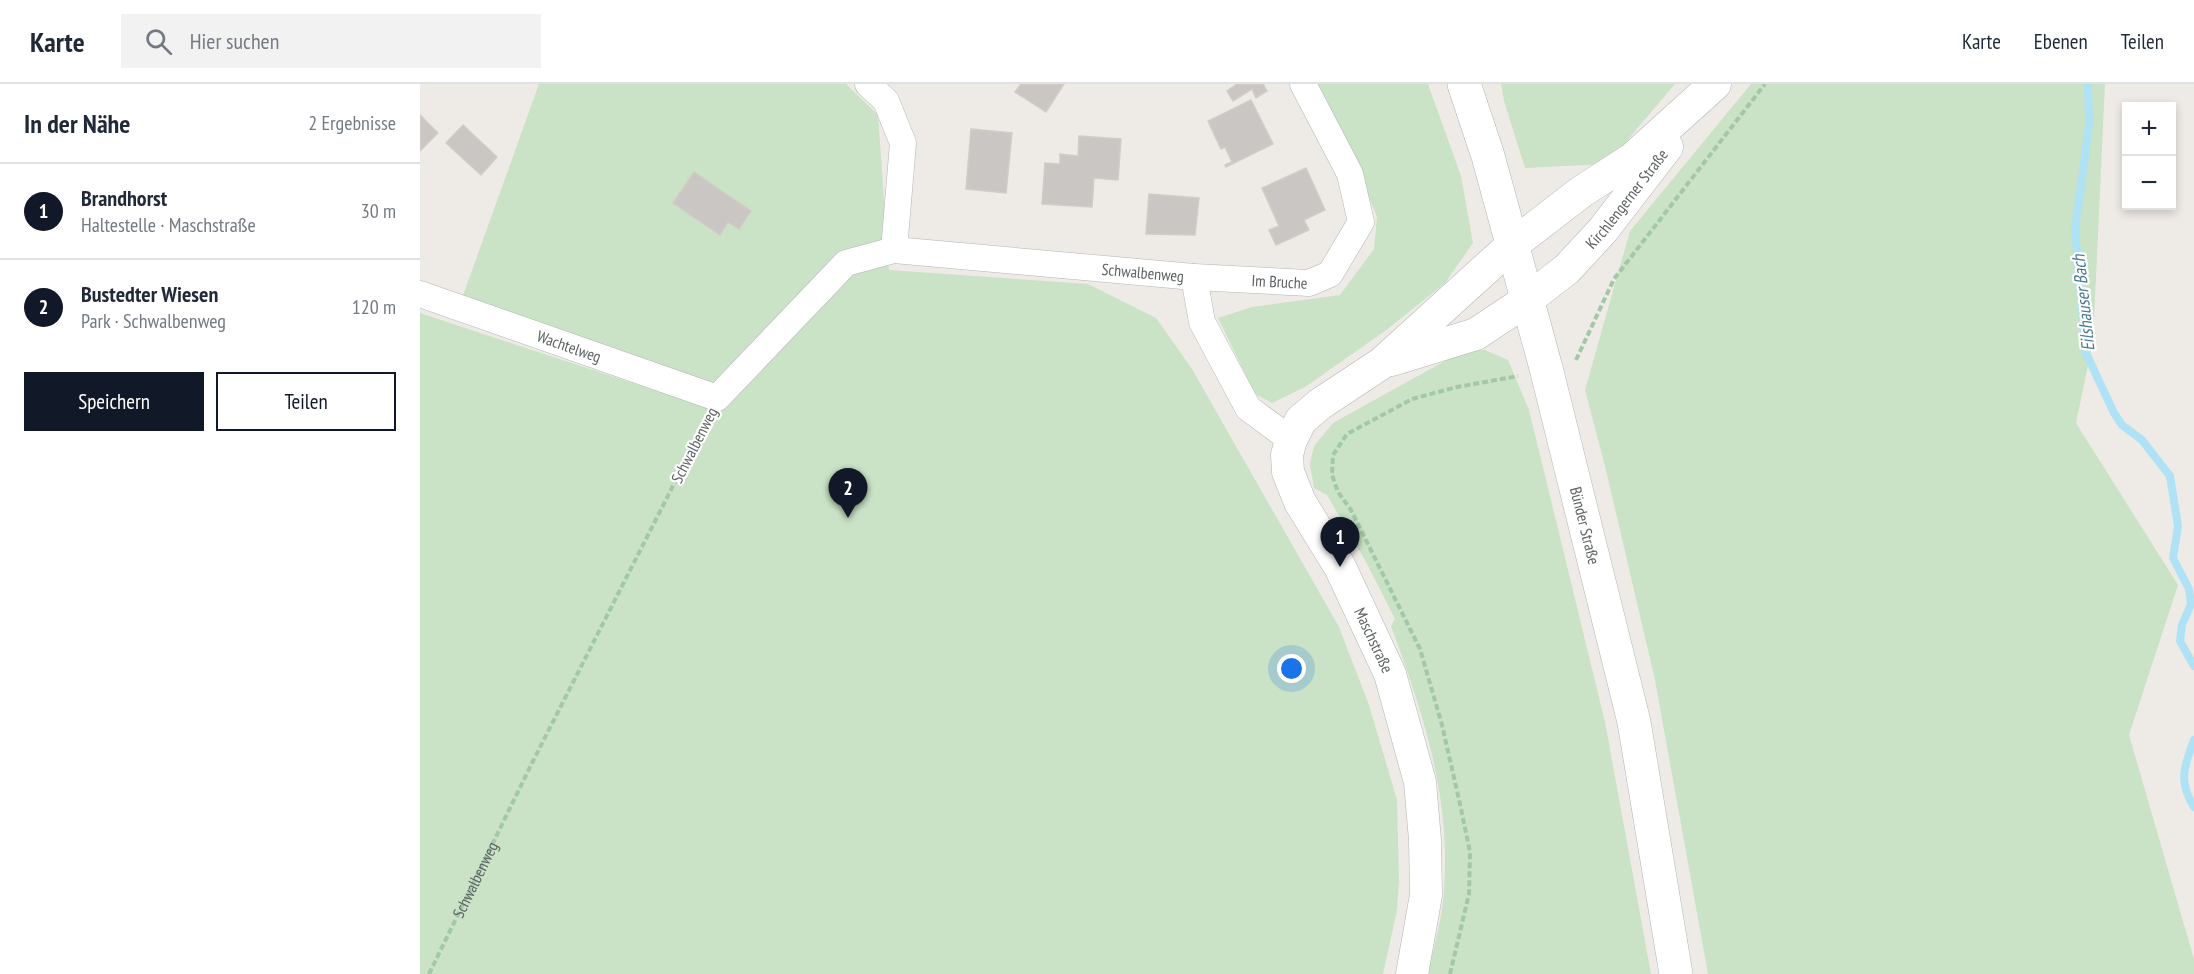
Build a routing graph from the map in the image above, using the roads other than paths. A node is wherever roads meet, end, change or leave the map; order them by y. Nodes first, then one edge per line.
1 (868, 84) edge
2 (1304, 84) edge
3 (1464, 84) edge
4 (1715, 84) edge
5 (1511, 246) junction
6 (894, 250) junction
7 (1194, 277) junction
8 (420, 294) edge
9 (1527, 300) junction
10 (1382, 363) junction
11 (717, 398) joint
12 (1291, 440) junction
13 (1412, 974) edge
14 (1676, 974) edge

1 - 6 street
2 - 7 street, Im Bruche
3 - 5 main road, Bünder Straße
4 - 5 street, Kirchlengerner Straße
4 - 9 street, Kirchlengerner Straße
5 - 9 main road, Bünder Straße
5 - 10 street, Maschstraße
6 - 7 street, Schwalbenweg
6 - 11 street, Schwalbenweg
7 - 12 street
8 - 11 street, Wachtelweg
9 - 10 street, Maschstraße
9 - 14 main road, Bünder Straße
10 - 12 street, Maschstraße
12 - 13 street, Maschstraße

